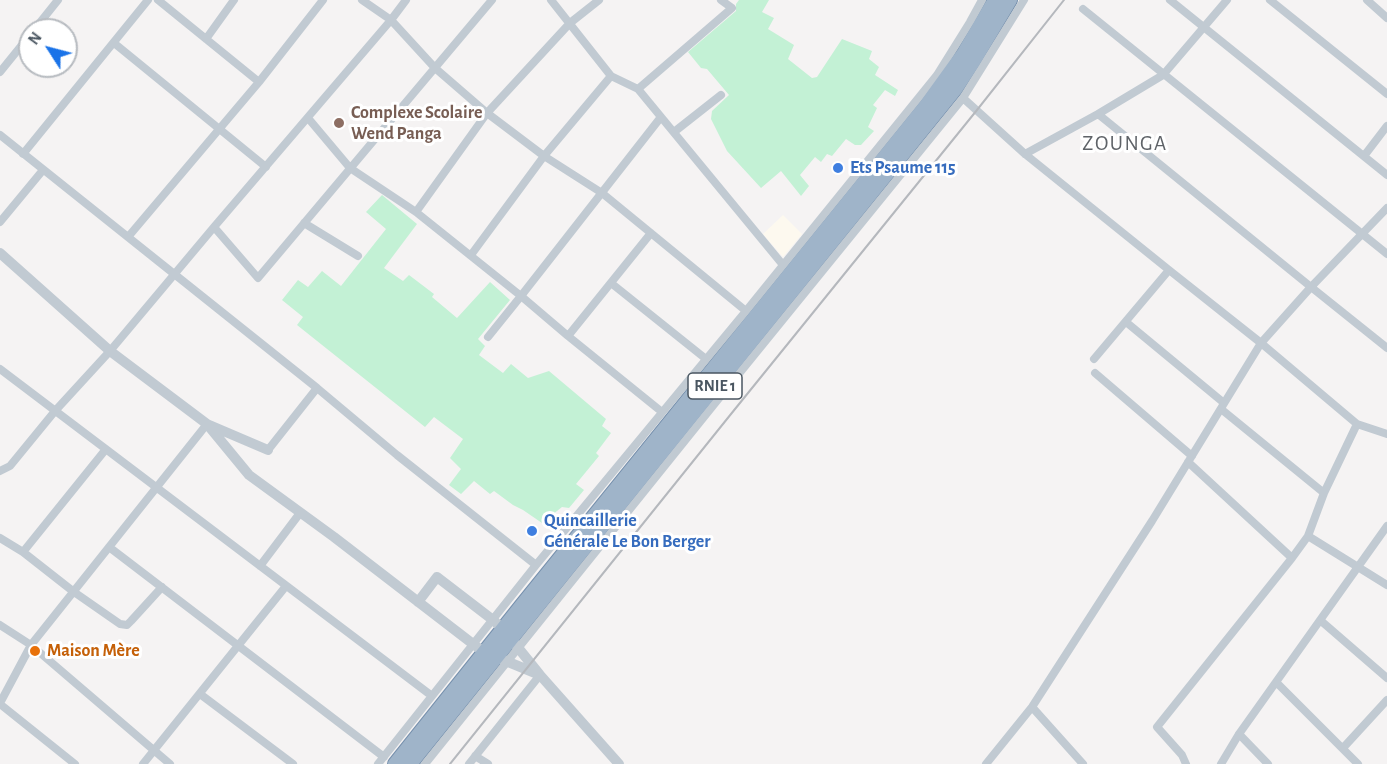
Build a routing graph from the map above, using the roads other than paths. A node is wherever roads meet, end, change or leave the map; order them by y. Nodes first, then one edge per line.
1 (58, 0) edge
2 (148, 0) edge
3 (158, 0) edge
4 (234, 0) edge
5 (323, 0) edge
6 (362, 0) edge
7 (406, 0) edge
8 (492, 0) edge
9 (551, 0) edge
10 (599, 0) edge
11 (721, 0) edge
12 (982, 0) edge
13 (995, 0) edge
14 (1010, 0) edge
15 (1024, 0) edge
16 (1170, 0) edge
17 (1227, 0) edge
18 (1270, 0) edge
19 (1367, 0) edge
20 (1083, 9) dead end
21 (44, 18) edge
22 (1387, 18) edge
23 (391, 20) junction
24 (570, 23) junction
25 (1204, 27) junction
26 (206, 39) junction
27 (114, 43) junction
28 (18, 50) edge
29 (435, 68) junction
30 (0, 72) edge
31 (1163, 75) junction
32 (611, 76) junction
33 (259, 82) junction
34 (638, 89) junction
35 (1387, 94) edge
36 (721, 95) dead end
37 (963, 98) junction
38 (487, 113) junction
39 (1098, 114) junction
40 (662, 117) junction
41 (308, 118) junction
42 (1387, 126) edge
43 (219, 129) junction
44 (674, 132) junction
45 (0, 135) edge
46 (24, 154) junction
47 (1025, 154) junction
48 (544, 156) junction
49 (1364, 156) junction
50 (266, 167) junction
51 (350, 168) junction
52 (43, 170) junction
53 (1387, 175) edge
54 (602, 193) junction
55 (1387, 208) edge
56 (416, 212) junction
57 (0, 222) edge
58 (304, 223) junction
59 (214, 227) junction
60 (651, 233) junction
61 (1362, 234) junction
62 (128, 237) junction
63 (0, 253) edge
64 (1387, 254) edge
65 (471, 255) junction
66 (358, 256) dead end
67 (783, 265) junction
68 (1169, 270) junction
69 (175, 275) junction
70 (611, 283) junction
71 (1311, 287) junction
72 (522, 296) junction
73 (746, 311) junction
74 (1126, 322) junction
75 (568, 336) junction
76 (488, 337) dead end
77 (1262, 343) junction
78 (1387, 348) edge
79 (110, 351) junction
80 (706, 359) junction
81 (1094, 359) dead end
82 (0, 369) edge
83 (1095, 374) dead end
84 (317, 388) junction
85 (1222, 406) junction
86 (55, 411) junction
87 (662, 412) junction
88 (207, 424) junction
89 (1357, 424) junction
90 (1387, 434) edge
91 (106, 449) junction
92 (268, 450) joint
93 (1190, 459) junction
94 (2, 469) edge
95 (156, 488) junction
96 (1324, 493) junction
97 (300, 513) junction
98 (1387, 526) edge
99 (1308, 536) junction
100 (0, 538) edge
101 (109, 547) junction
102 (23, 552) junction
103 (1292, 558) junction
104 (536, 564) junction
105 (260, 566) junction
106 (1358, 567) junction
107 (1387, 585) edge
108 (286, 586) junction
109 (162, 587) junction
110 (74, 591) junction
111 (418, 602) junction
112 (1320, 620) junction
113 (0, 625) edge
114 (506, 634) junction
115 (31, 645) junction
116 (238, 646) junction
117 (490, 654) junction
118 (540, 675) junction
119 (1387, 678) edge
120 (1276, 682) junction
121 (200, 694) junction
122 (432, 696) junction
123 (1387, 700) edge
124 (0, 704) edge
125 (1032, 707) junction
126 (1239, 734) junction
127 (1342, 748) junction
128 (154, 751) junction
129 (475, 756) junction
130 (389, 760) edge
131 (75, 764) edge
132 (143, 764) edge
133 (170, 764) edge
134 (293, 764) edge
135 (378, 764) edge
136 (410, 764) edge
137 (424, 764) edge
138 (469, 764) edge
139 (488, 764) edge
140 (620, 764) edge
141 (986, 764) edge
142 (1083, 764) edge
143 (1186, 764) edge
144 (1221, 764) edge
145 (1268, 764) edge
146 (1358, 764) edge

1 - 21 street
2 - 27 street
3 - 26 street
4 - 26 street
5 - 33 street
6 - 23 street
7 - 23 street
8 - 29 street
9 - 24 street
10 - 24 street
11 - 34 street
12 - 67 street
13 - 114 highway, RNIE 1
14 - 114 highway, RNIE 1
15 - 37 street
16 - 25 street
17 - 25 street
18 - 35 street
19 - 22 street
20 - 31 street
23 - 29 street
23 - 41 street
24 - 32 street
24 - 38 street
25 - 31 street
25 - 49 street
26 - 33 street
27 - 43 street
27 - 46 street
28 - 30 street
29 - 38 street
29 - 51 street
31 - 39 street
31 - 61 street
32 - 34 street
32 - 48 street
33 - 43 street
34 - 40 street
36 - 44 street
37 - 47 street
37 - 114 street
38 - 48 street
38 - 56 street
39 - 47 street
39 - 71 street
40 - 44 street
40 - 54 street
41 - 50 street
41 - 51 street
42 - 49 street
43 - 50 street
43 - 62 street
44 - 67 street
45 - 46 street
46 - 52 street
47 - 68 street
48 - 54 street
48 - 65 street
49 - 53 street
50 - 59 street
51 - 56 street
51 - 58 street
52 - 57 street
52 - 62 street
54 - 60 street
54 - 72 street
55 - 61 street
56 - 65 street
58 - 59 street
58 - 66 street
59 - 69 street
60 - 70 street
60 - 73 street
61 - 64 street
61 - 71 street
62 - 69 street
63 - 79 street
65 - 72 street
67 - 73 street
68 - 74 street
68 - 77 street
69 - 79 street
69 - 84 street
70 - 75 street
70 - 80 street
71 - 77 street
71 - 78 street
72 - 75 street
72 - 76 street
73 - 80 street
74 - 81 street
74 - 85 street
75 - 87 street
77 - 85 street
77 - 89 street
79 - 86 street
79 - 88 street
80 - 87 street
82 - 86 street
83 - 93 street
84 - 92 street
84 - 104 street
85 - 93 street
85 - 96 street
86 - 91 street
86 - 94 street
87 - 104 street
88 - 92 street
88 - 95 street
88 - 97 street
89 - 90 street
89 - 96 street
91 - 95 street
91 - 102 street
93 - 103 street
93 - 125 street
95 - 101 street
95 - 105 street
96 - 99 street
97 - 105 street
97 - 111 street
98 - 106 street
99 - 103 street
99 - 106 street
100 - 102 street
101 - 109 street
101 - 110 street
102 - 110 street
103 - 143 street
104 - 114 street
105 - 108 street
106 - 107 street
106 - 112 street
108 - 116 street
108 - 122 street
109 - 110 street
109 - 116 street
110 - 115 street
111 - 114 street
111 - 117 street
112 - 119 street
112 - 120 street
113 - 115 street
114 - 117 highway, RNIE 1
114 - 117 street
114 - 118 street
115 - 124 street
115 - 128 street
116 - 121 street
116 - 130 street
117 - 118 street
117 - 122 street
117 - 130 highway, RNIE 1
117 - 136 highway, RNIE 1
117 - 137 street
118 - 129 street
118 - 140 street
120 - 126 street
120 - 127 street
121 - 128 street
121 - 134 street
122 - 130 street
123 - 127 street
124 - 131 street
125 - 141 street
125 - 142 street
126 - 144 street
126 - 145 street
127 - 146 street
128 - 132 street
128 - 133 street
129 - 138 street
129 - 139 street
130 - 135 street

